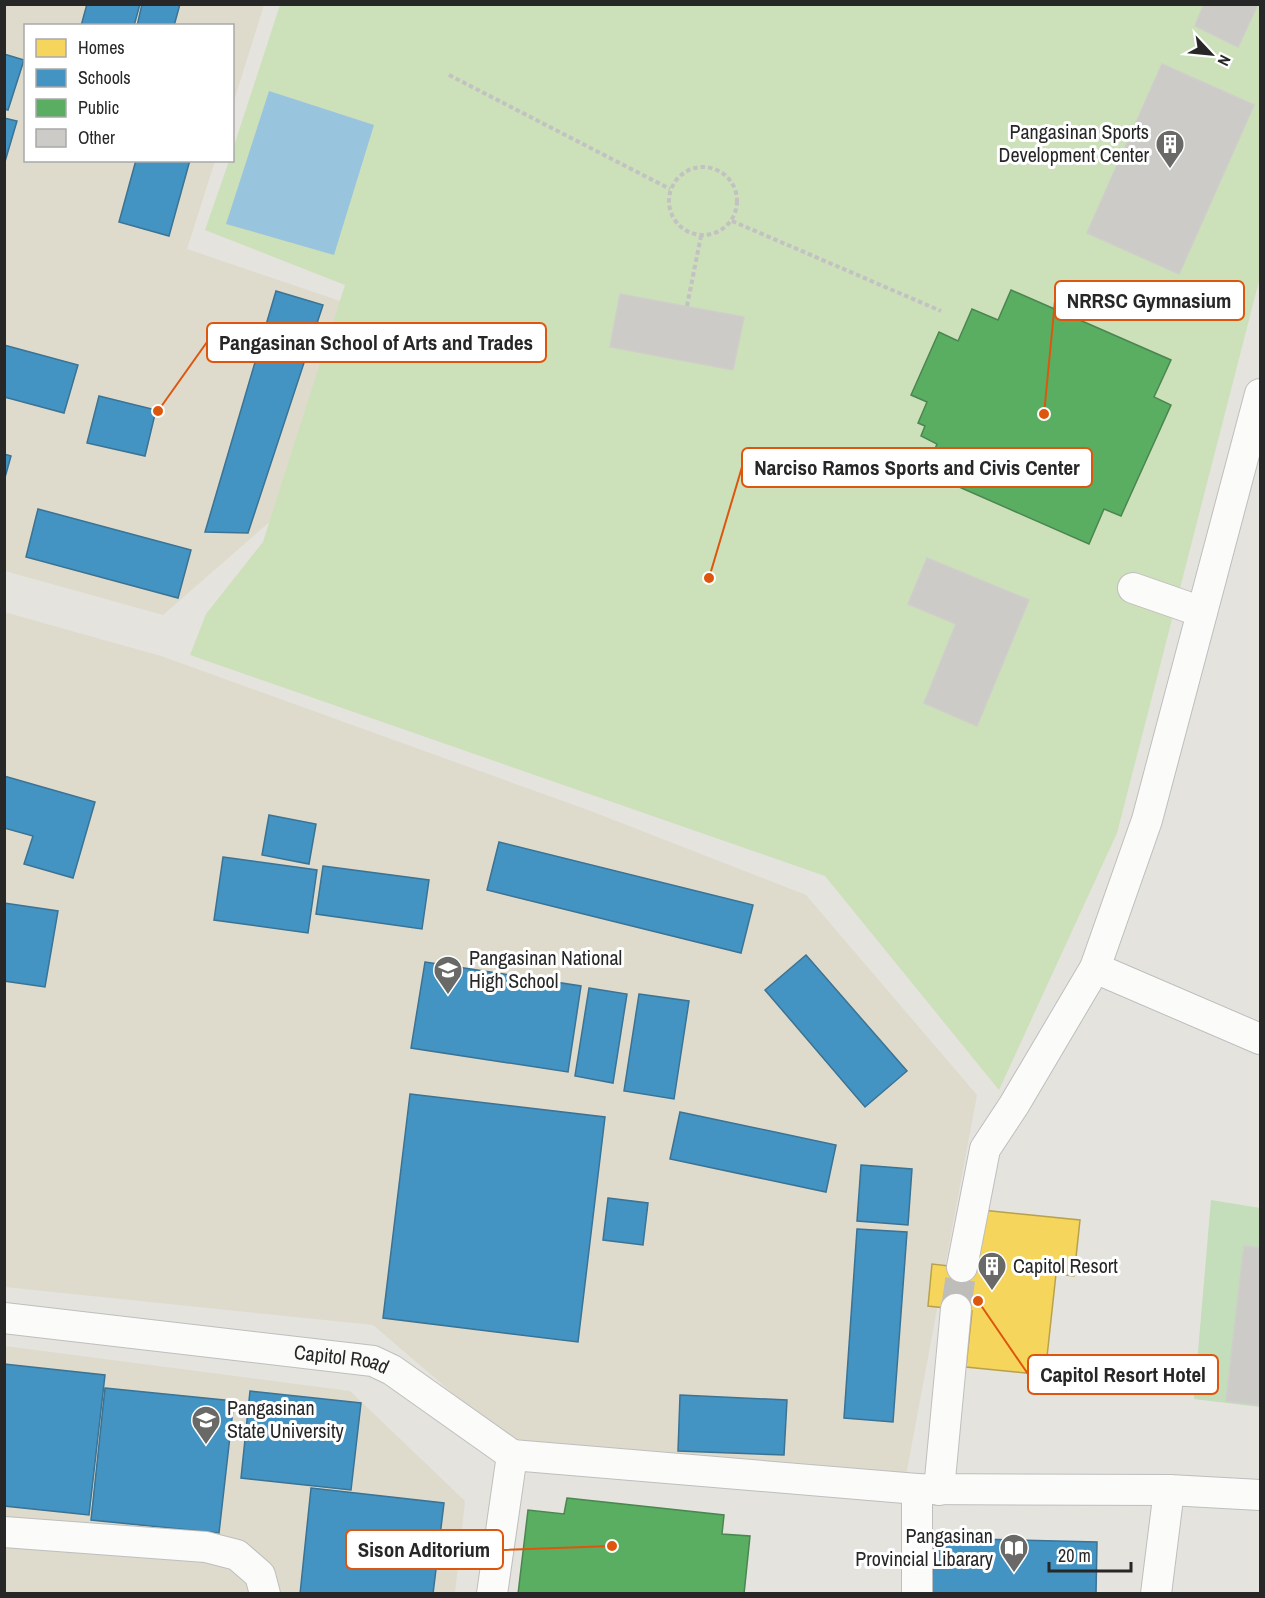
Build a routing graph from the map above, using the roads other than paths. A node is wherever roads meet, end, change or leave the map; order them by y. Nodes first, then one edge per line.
1 (1260, 394) edge
2 (1133, 588) dead end
3 (1202, 612) junction
4 (1095, 968) junction
5 (1260, 1039) edge
6 (962, 1267) tunnel mouth
7 (956, 1309) tunnel mouth
8 (4, 1318) edge
9 (512, 1455) junction
10 (928, 1489) junction
11 (1169, 1490) junction
12 (1260, 1496) edge
13 (4, 1532) edge
14 (265, 1593) edge
15 (492, 1593) edge
16 (917, 1593) edge
17 (1156, 1593) edge

1 - 3 street
2 - 3 street
3 - 4 street
4 - 5 street
4 - 6 street
7 - 10 street
8 - 9 street, Capitol Road
9 - 10 street
9 - 15 street
10 - 11 street
10 - 16 street
11 - 12 street
11 - 17 street
13 - 14 street

